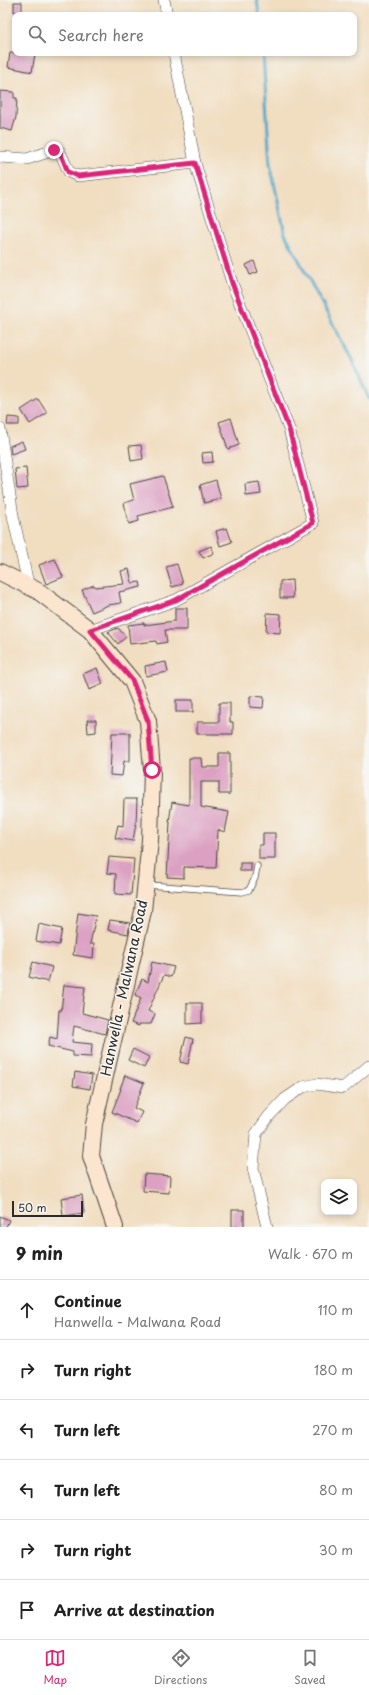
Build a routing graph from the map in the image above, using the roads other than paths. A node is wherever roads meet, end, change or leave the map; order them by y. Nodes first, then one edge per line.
1 (164, 0) edge
2 (166, 12) edge
3 (175, 56) edge
4 (0, 157) edge
5 (195, 163) junction
6 (0, 429) edge
7 (0, 572) edge
8 (29, 588) junction
9 (90, 630) junction
10 (257, 866) dead end
11 (145, 885) junction
12 (369, 1066) edge
13 (115, 1227) edge
14 (267, 1227) edge

1 - 2 street
3 - 5 street
4 - 5 street
5 - 9 street
6 - 8 street
7 - 8 street, Hanwella - Malwana Road
8 - 9 street, Hanwella - Malwana Road
9 - 11 street, Hanwella - Malwana Road
10 - 11 lane
11 - 13 street, Hanwella - Malwana Road
12 - 14 street

